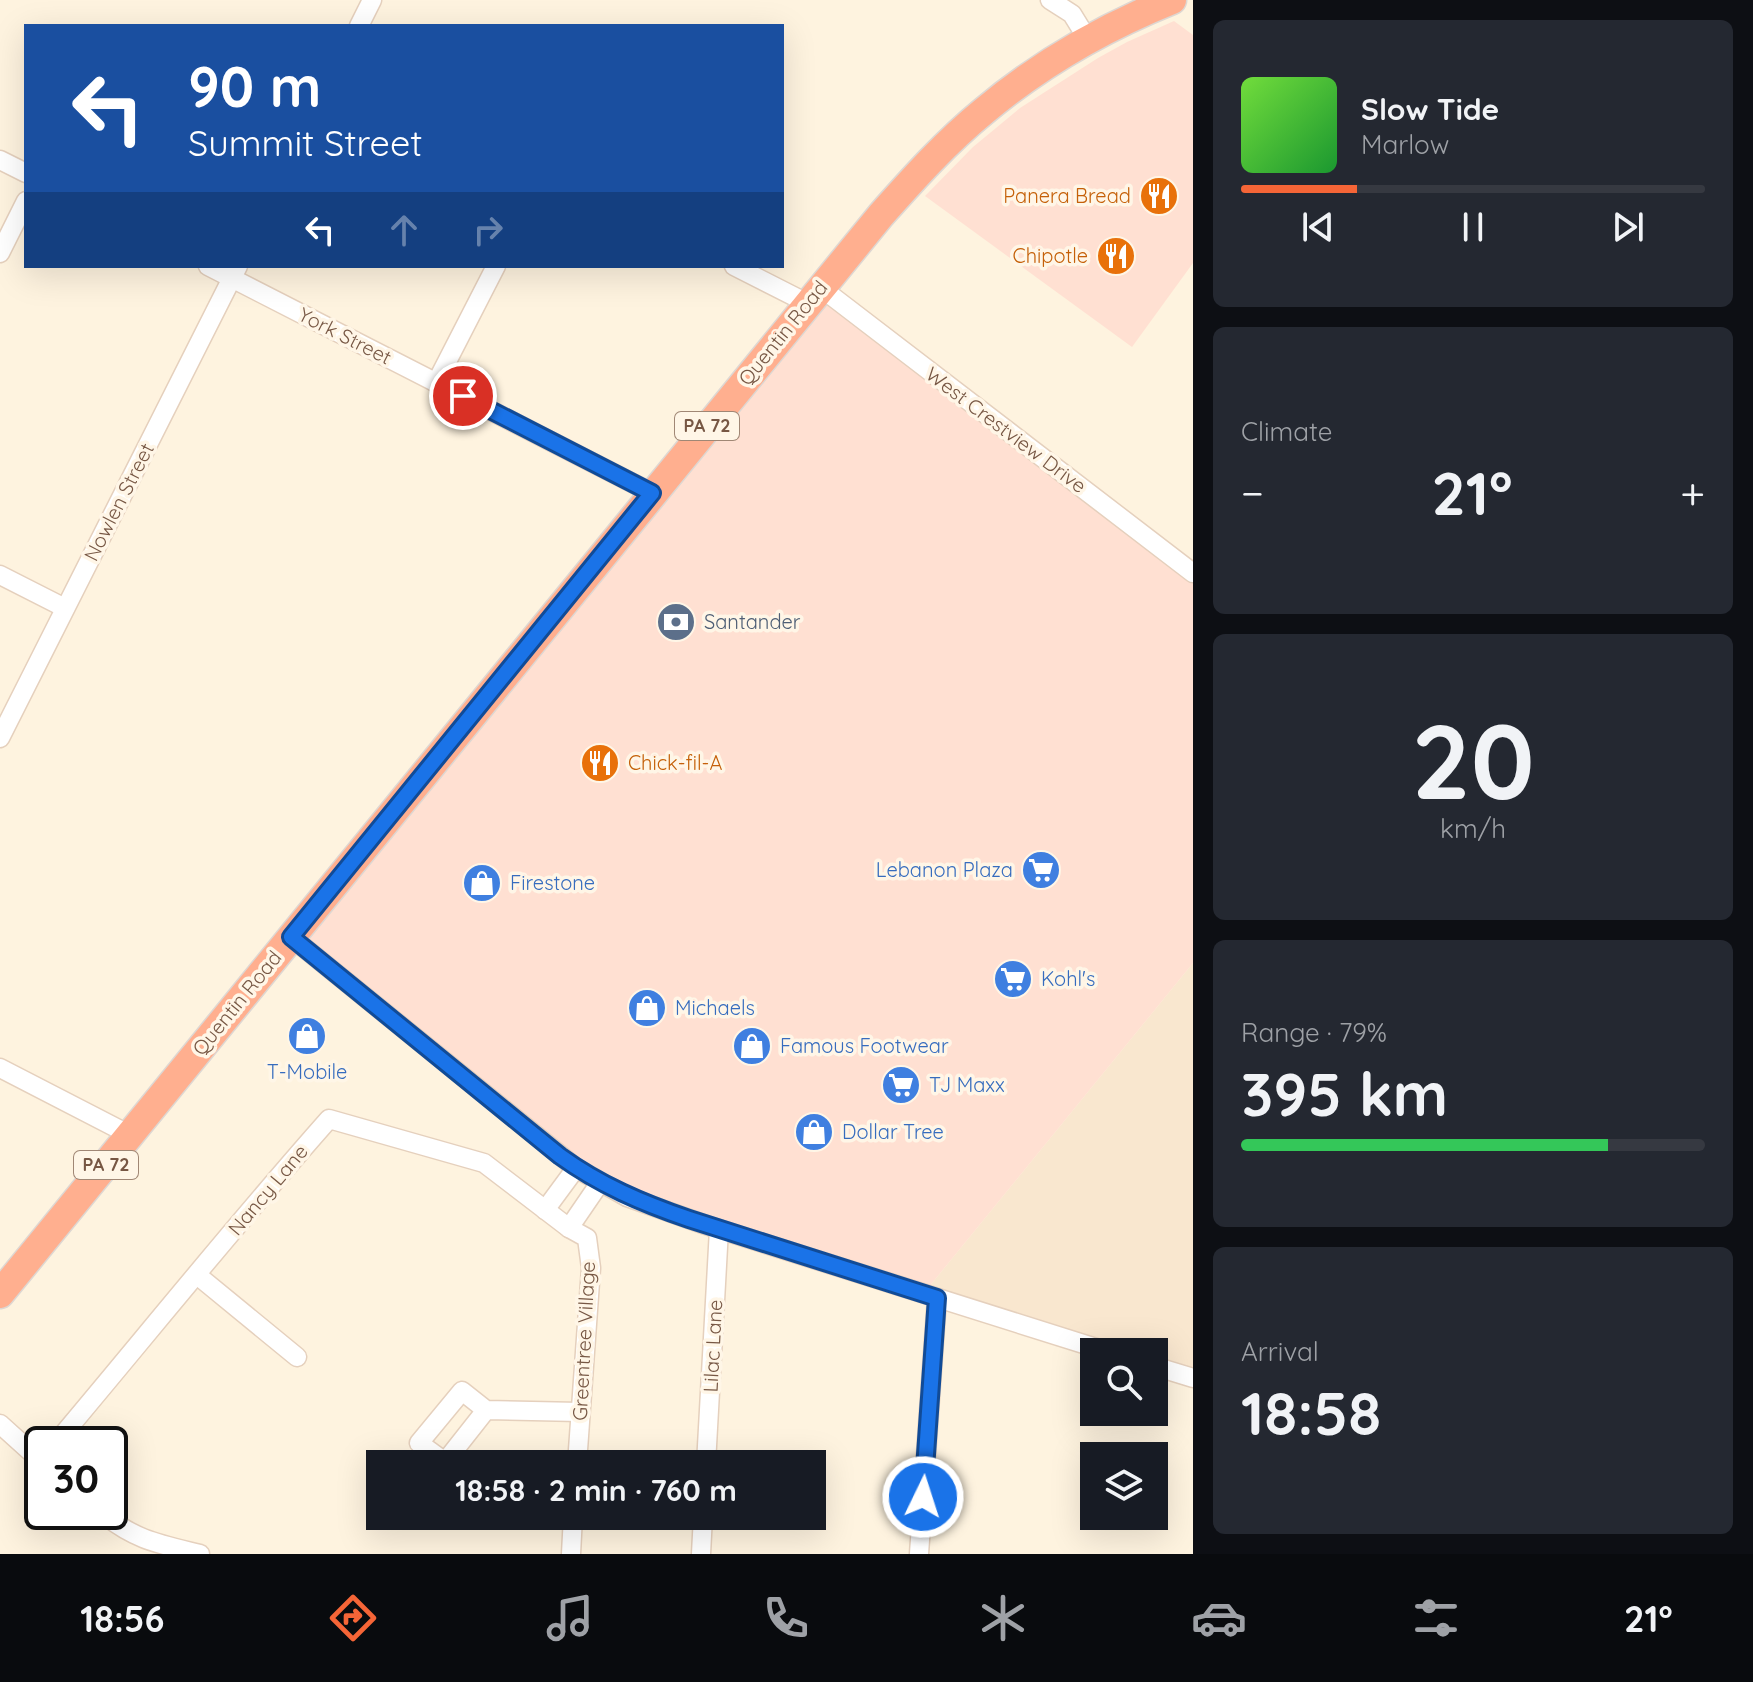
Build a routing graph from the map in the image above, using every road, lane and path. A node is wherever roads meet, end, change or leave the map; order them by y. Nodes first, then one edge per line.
1 (372, 0) edge
2 (1050, 0) edge
3 (1172, 0) edge
4 (360, 24) edge
5 (1088, 40) junction
6 (0, 160) edge
7 (24, 172) edge
8 (24, 205) edge
9 (0, 253) edge
10 (495, 268) edge
11 (740, 268) edge
12 (235, 272) edge
13 (814, 295) junction
14 (436, 383) junction
15 (652, 493) junction
16 (1193, 573) edge
17 (0, 575) edge
18 (65, 608) junction
19 (0, 738) edge
20 (291, 937) junction
21 (0, 1068) edge
22 (130, 1135) junction
23 (576, 1168) junction
24 (598, 1181) junction
25 (545, 1210) junction
26 (569, 1228) junction
27 (719, 1229) junction
28 (197, 1275) junction
29 (0, 1294) edge
30 (937, 1298) junction
31 (1080, 1343) edge
32 (297, 1357) dead end
33 (1168, 1370) edge
34 (1193, 1378) edge
35 (486, 1410) dead end
36 (580, 1412) junction
37 (0, 1424) edge
38 (70, 1426) edge
39 (24, 1445) edge
40 (578, 1450) edge
41 (707, 1450) edge
42 (123, 1530) edge
43 (572, 1530) edge
44 (702, 1530) edge
45 (200, 1554) edge
46 (571, 1554) edge
47 (701, 1554) edge
48 (919, 1554) edge

1 - 4 street
2 - 5 street
3 - 5 highway, Quentin Road / PA 72
5 - 13 highway, Quentin Road / PA 72
6 - 7 street
8 - 9 street
10 - 14 street
11 - 13 street, West Crestview Drive
12 - 14 street, York Street
12 - 18 street, Nowlen Street
13 - 15 highway, Quentin Road / PA 72
13 - 16 street, West Crestview Drive
14 - 15 street, York Street
15 - 20 highway, Quentin Road / PA 72
17 - 18 street
18 - 19 street, Nowlen Street
20 - 22 highway, Quentin Road / PA 72
20 - 23 street
21 - 22 street
22 - 29 highway, Quentin Road / PA 72
23 - 24 street
23 - 25 street
24 - 26 street
24 - 27 street
25 - 26 street, Greentree Village
25 - 28 street, Nancy Lane
26 - 36 street, Greentree Village
27 - 30 street
27 - 41 street, Lilac Lane
28 - 32 street
28 - 38 street, Nancy Lane
30 - 31 street
30 - 48 street
33 - 34 street
35 - 36 street
36 - 40 street, Greentree Village
37 - 39 street
42 - 45 street
43 - 46 street
44 - 47 street

